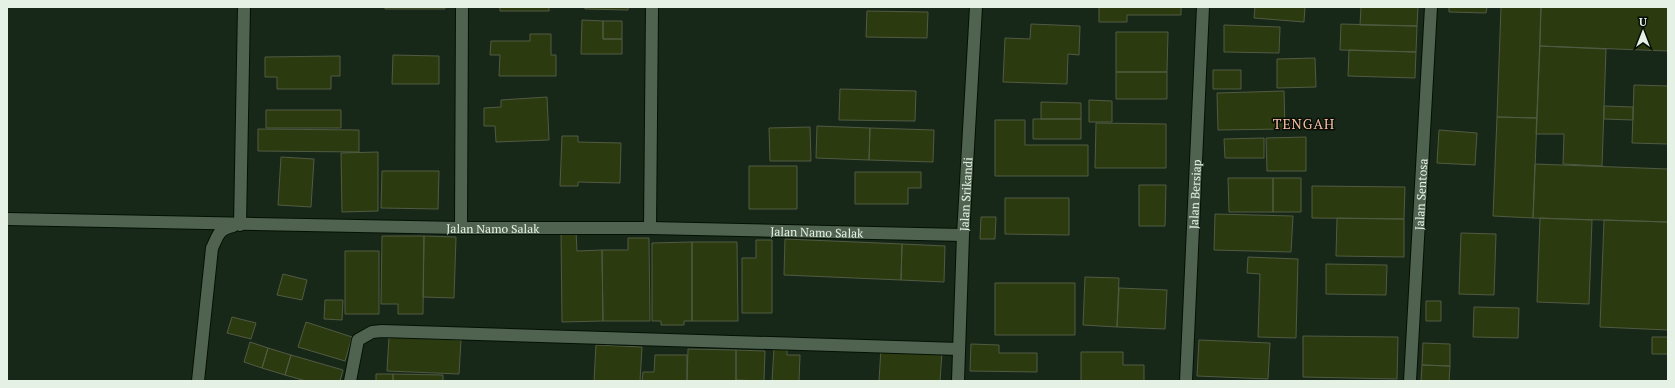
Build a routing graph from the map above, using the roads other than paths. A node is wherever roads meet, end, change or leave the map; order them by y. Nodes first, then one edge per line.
1 (244, 7) edge
2 (462, 7) edge
3 (652, 7) edge
4 (976, 7) edge
5 (1203, 7) edge
6 (1431, 7) edge
7 (7, 220) edge
8 (240, 225) junction
9 (461, 228) junction
10 (650, 228) junction
11 (963, 235) junction
12 (959, 349) junction
13 (198, 381) edge
14 (350, 381) edge
15 (958, 381) edge
16 (1186, 381) edge
17 (1410, 381) edge

1 - 8 street
2 - 9 street
3 - 10 street
4 - 11 street, Jalan Srikandi
5 - 16 street, Jalan Bersiap
6 - 17 street, Jalan Sentosa
7 - 8 street, Jalan Namo Salak
8 - 9 street, Jalan Namo Salak
8 - 13 street
9 - 10 street, Jalan Namo Salak
10 - 11 street, Jalan Namo Salak
11 - 12 street, Jalan Srikandi
12 - 14 street
12 - 15 street, Jalan Srikandi

